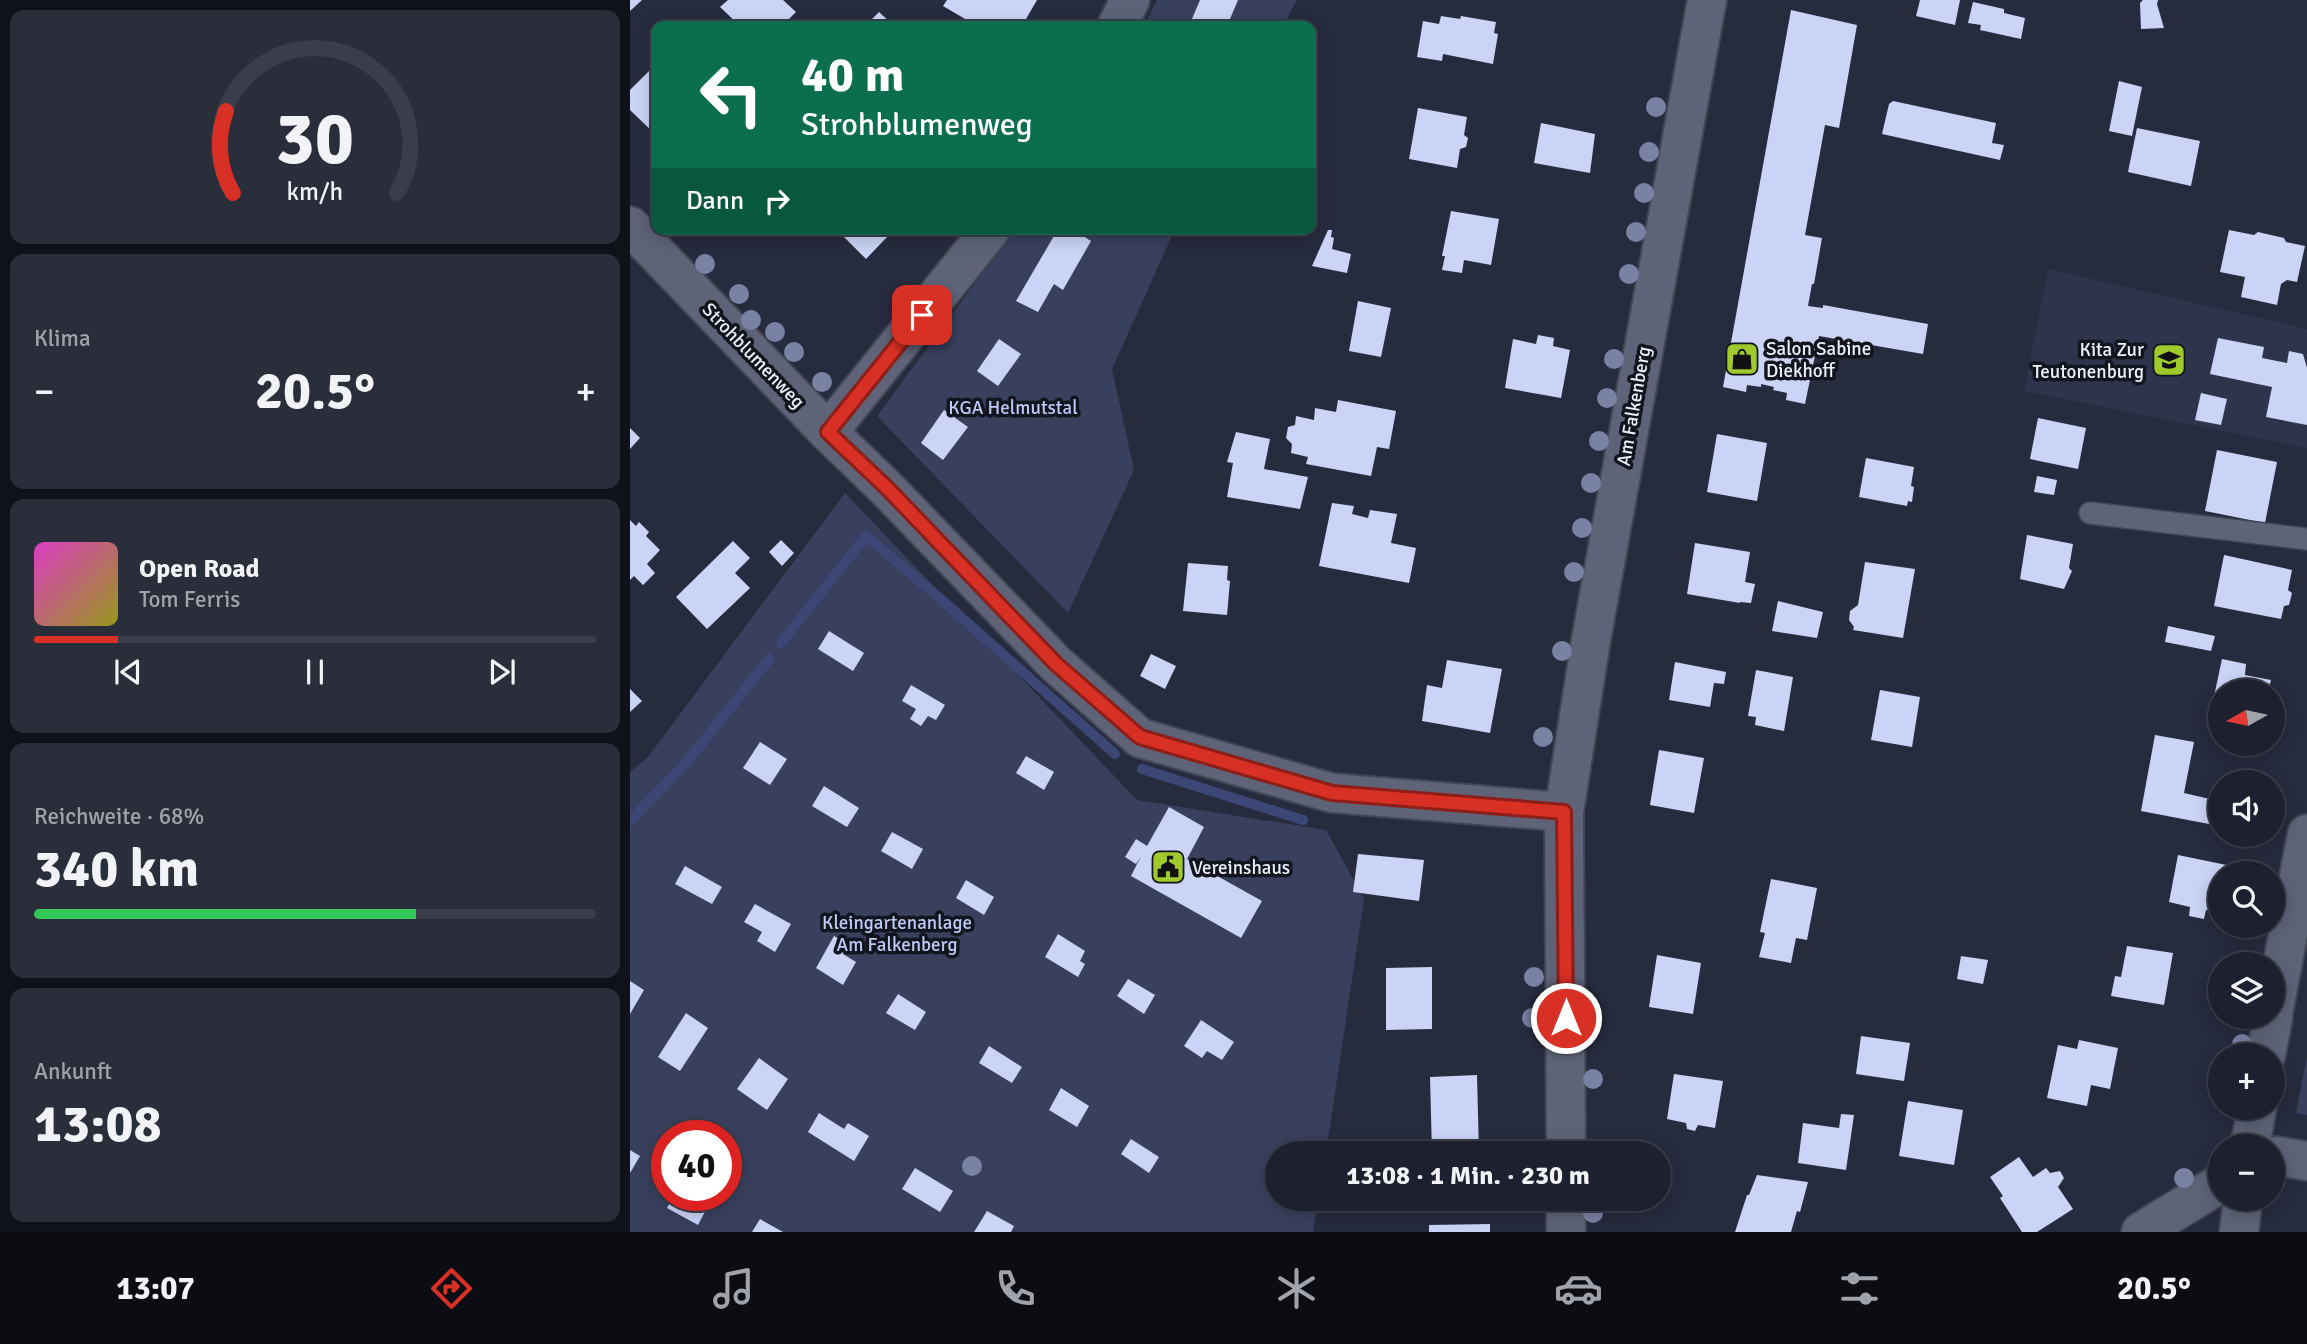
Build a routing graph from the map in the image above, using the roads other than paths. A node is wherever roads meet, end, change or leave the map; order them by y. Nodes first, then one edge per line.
1 (1130, 0) edge
2 (1707, 0) edge
3 (1120, 21) edge
4 (630, 226) edge
5 (986, 235) edge
6 (828, 432) junction
7 (2090, 513) dead end
8 (2307, 539) edge
9 (1564, 812) junction
10 (2307, 834) edge
11 (2299, 918) edge
12 (2285, 970) edge
13 (1566, 1141) edge
14 (2285, 1157) edge
15 (2307, 1161) edge
16 (2208, 1191) edge
17 (1566, 1211) edge
18 (2242, 1211) edge
19 (1566, 1232) edge
20 (2141, 1232) edge
21 (2239, 1232) edge

1 - 3 street
2 - 9 street, Am Falkenberg
4 - 6 street, Strohblumenweg
5 - 6 street
6 - 9 street, Strohblumenweg
7 - 8 lane
9 - 13 street, Am Falkenberg
10 - 11 street
11 - 12 street
14 - 15 street
16 - 20 street
17 - 19 street
18 - 21 street

